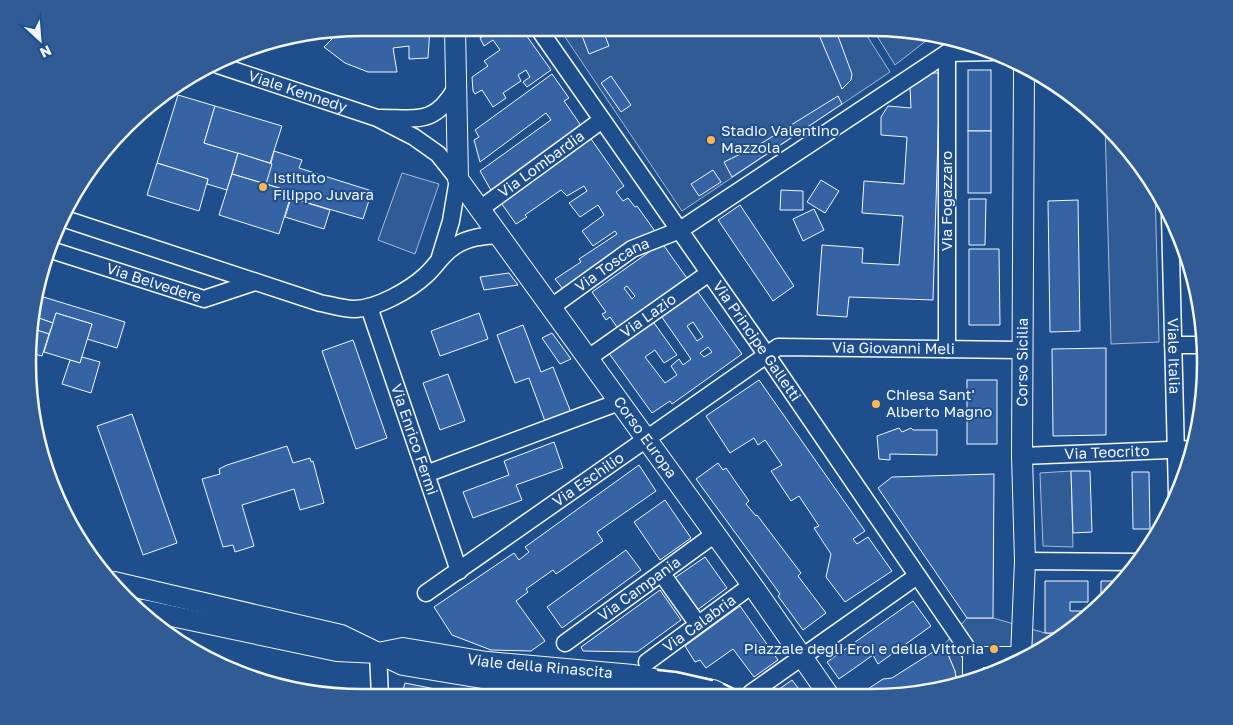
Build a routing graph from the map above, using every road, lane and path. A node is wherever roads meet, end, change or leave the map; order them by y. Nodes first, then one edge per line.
1 (455, 36) edge
2 (544, 36) edge
3 (971, 52) edge
4 (947, 53) junction
5 (224, 67) edge
6 (1024, 75) edge
7 (456, 88) junction
8 (377, 118) junction
9 (602, 120) junction
10 (458, 179) junction
11 (480, 208) junction
12 (69, 220) edge
13 (680, 230) junction
14 (499, 235) junction
15 (1170, 235) edge
16 (56, 252) edge
17 (440, 257) junction
18 (709, 272) junction
19 (255, 282) junction
20 (369, 307) junction
21 (550, 308) junction
22 (1173, 345) junction
23 (1196, 345) edge
24 (947, 349) junction
25 (1022, 350) junction
26 (766, 354) junction
27 (587, 358) junction
28 (619, 402) junction
29 (646, 440) junction
30 (1186, 448) edge
31 (1175, 449) junction
32 (1022, 456) junction
33 (426, 474) junction
34 (1176, 475) edge
35 (715, 534) junction
36 (1025, 561) junction
37 (1128, 562) edge
38 (459, 571) junction
39 (662, 574) junction
40 (917, 576) junction
41 (123, 584) edge
42 (752, 585) junction
43 (426, 593) dead end
44 (152, 612) edge
45 (698, 623) junction
46 (565, 643) dead end
47 (1025, 650) edge
48 (378, 653) junction
49 (802, 656) junction
50 (973, 657) junction
51 (1011, 657) edge
52 (647, 662) dead end
53 (973, 672) edge
54 (380, 689) edge
55 (544, 689) edge
56 (708, 689) edge
57 (757, 689) edge
58 (825, 689) edge

1 - 7 street
2 - 9 street, Via Principe Galletti
3 - 4 street
4 - 13 street, Via Toscana
4 - 24 street, Via Fogazzaro
5 - 8 street, Viale Kennedy
6 - 25 street, Corso Sicilia
7 - 8 street
7 - 10 street
8 - 10 street
9 - 11 street, Via Lombardia
9 - 13 street, Via Principe Galletti
10 - 11 street, Corso Europa
10 - 17 street
11 - 14 street, Corso Europa
12 - 19 street, Via Belvedere
13 - 18 street, Via Principe Galletti
13 - 21 street, Via Toscana
14 - 17 street
14 - 21 street, Corso Europa
15 - 22 street, Viale Italia
16 - 19 street, Via Belvedere
17 - 20 street, Via Belvedere
18 - 26 street, Via Principe Galletti
18 - 27 street, Via Lazio
19 - 20 street, Via Belvedere
20 - 33 street, Via Enrico Fermi
21 - 27 street, Corso Europa
22 - 23 street
22 - 31 street, Viale Italia
24 - 25 street, Via Giovanni Meli
24 - 26 street, Via Giovanni Meli
25 - 32 street, Corso Sicilia
26 - 29 street, Via Eschilio
26 - 40 street, Via Principe Galletti
27 - 28 street, Corso Europa
28 - 29 street, Corso Europa
28 - 33 street
29 - 35 street, Corso Europa
29 - 38 street, Via Eschilio
30 - 31 street, Via Teocrito
31 - 32 street, Via Teocrito
31 - 34 street, Viale Italia
32 - 36 street, Corso Sicilia
33 - 38 street, Via Enrico Fermi
35 - 39 street, Via Campania
35 - 42 street, Corso Europa
36 - 37 street
36 - 47 street, Corso Sicilia
38 - 43 street, Via Eschilio
39 - 45 street
39 - 46 street, Via Campania
40 - 49 street
40 - 50 street, Via Principe Galletti
41 - 48 street, Viale della Rinascita
42 - 45 street, Via Calabria
42 - 49 street, Corso Europa
44 - 48 street, Viale della Rinascita
45 - 52 street, Via Calabria
48 - 54 street
48 - 55 street, Viale della Rinascita
48 - 56 street, Viale della Rinascita
49 - 57 street
49 - 58 street, Corso Europa
50 - 51 street
50 - 53 street

